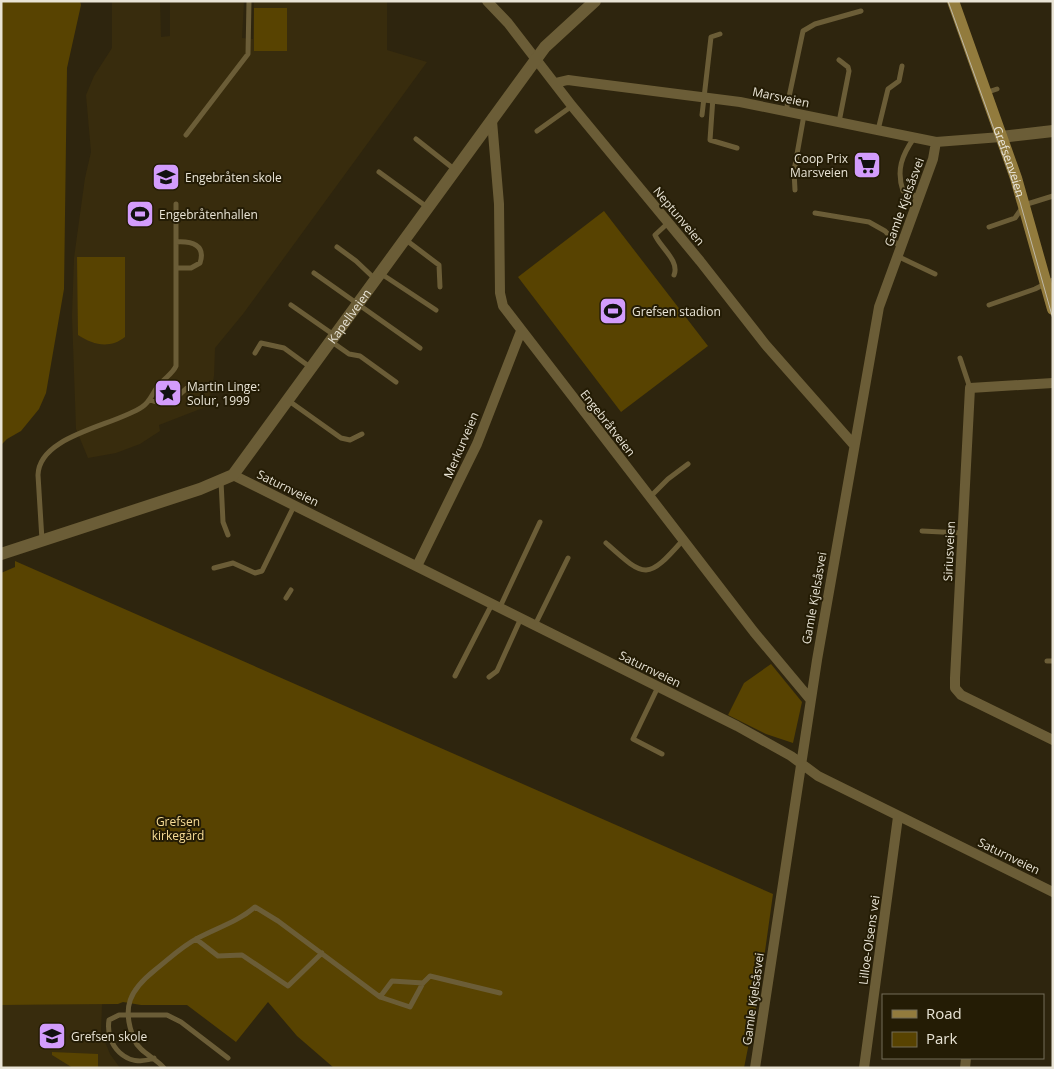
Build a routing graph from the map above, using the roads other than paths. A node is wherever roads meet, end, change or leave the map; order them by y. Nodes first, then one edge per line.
1 (249, 1) edge
2 (487, 1) edge
3 (595, 1) edge
4 (946, 1) edge
5 (953, 1) edge
6 (861, 11) dead end
7 (957, 17) junction
8 (720, 34) dead end
9 (537, 59) junction
10 (839, 60) dead end
11 (902, 66) dead end
12 (555, 83) junction
13 (708, 97) junction
14 (572, 106) junction
15 (786, 111) junction
16 (702, 115) dead end
17 (804, 115) junction
18 (492, 121) junction
19 (839, 122) junction
20 (878, 130) junction
21 (538, 131) dead end
22 (1053, 131) edge
23 (186, 135) dead end
24 (1001, 136) junction
25 (914, 138) junction
26 (416, 139) dead end
27 (936, 142) junction
28 (737, 148) dead end
29 (455, 170) junction
30 (379, 172) dead end
31 (795, 190) dead end
32 (1053, 196) edge
33 (918, 197) junction
34 (176, 204) dead end
35 (1024, 205) junction
36 (427, 207) junction
37 (815, 213) dead end
38 (668, 222) junction
39 (989, 227) dead end
40 (404, 240) junction
41 (176, 242) junction
42 (336, 247) dead end
43 (899, 251) junction
44 (176, 268) junction
45 (314, 273) dead end
46 (935, 274) dead end
47 (674, 275) dead end
48 (377, 276) junction
49 (1049, 281) edge
50 (440, 288) dead end
51 (357, 303) junction
52 (291, 305) dead end
53 (989, 305) dead end
54 (1053, 309) edge
55 (436, 310) dead end
56 (521, 331) junction
57 (333, 338) junction
58 (420, 348) dead end
59 (255, 353) dead end
60 (960, 358) dead end
61 (311, 367) junction
62 (396, 382) dead end
63 (1053, 383) edge
64 (205, 388) dead end
65 (970, 388) junction
66 (150, 400) junction
67 (288, 400) junction
68 (362, 434) dead end
69 (854, 445) junction
70 (688, 464) dead end
71 (233, 475) junction
72 (221, 481) junction
73 (650, 497) junction
74 (294, 505) junction
75 (540, 522) dead end
76 (922, 531) dead end
77 (962, 534) junction
78 (228, 535) dead end
79 (684, 539) junction
80 (42, 541) junction
81 (606, 543) dead end
82 (1, 554) edge
83 (568, 558) dead end
84 (214, 568) dead end
85 (422, 570) junction
86 (291, 590) dead end
87 (286, 598) dead end
88 (496, 605) junction
89 (521, 618) junction
90 (540, 630) junction
91 (455, 676) dead end
92 (489, 677) dead end
93 (658, 687) junction
94 (810, 699) junction
95 (1053, 740) edge
96 (662, 754) dead end
97 (801, 765) junction
98 (898, 817) junction
99 (1053, 892) edge
100 (196, 939) junction
101 (322, 953) junction
102 (423, 983) junction
103 (500, 993) dead end
104 (380, 997) junction
105 (128, 1016) junction
106 (154, 1058) junction
107 (228, 1058) dead end
108 (164, 1068) edge
109 (755, 1068) edge
110 (864, 1068) edge

1 - 23 lane
2 - 9 street, Neptunveien
3 - 9 street, Kapellveien
4 - 7 main road, Grefsenveien
5 - 7 main road, Grefsenveien
6 - 15 lane
7 - 24 main road, Grefsenveien
8 - 13 lane
9 - 12 street, Neptunveien
9 - 18 street, Kapellveien
10 - 19 lane
11 - 20 lane
12 - 13 street, Marsveien
12 - 14 street, Neptunveien
13 - 15 street, Marsveien
13 - 16 lane
13 - 28 lane
14 - 21 lane
14 - 38 street, Neptunveien
15 - 17 street, Marsveien
17 - 19 street, Marsveien
17 - 31 lane
18 - 29 street, Kapellveien
18 - 56 street, Engebråtveien
19 - 20 street, Marsveien
20 - 25 street, Marsveien
22 - 24 street
24 - 27 street, Marsveien
24 - 35 main road, Grefsenveien
25 - 27 street, Marsveien
25 - 33 lane
26 - 29 lane
27 - 33 street, Gamle Kjelsåsvei
29 - 36 street, Kapellveien
30 - 36 lane
32 - 35 lane
33 - 43 street, Gamle Kjelsåsvei
34 - 41 lane
35 - 39 lane
35 - 49 main road, Grefsenveien
36 - 40 street, Kapellveien
37 - 43 lane
38 - 47 lane
38 - 69 street, Neptunveien
40 - 48 street, Kapellveien
40 - 50 lane
41 - 44 lane
41 - 44 lane
42 - 48 lane
43 - 46 lane
43 - 69 street, Gamle Kjelsåsvei
44 - 66 lane
45 - 51 lane
48 - 51 street, Kapellveien
48 - 55 lane
49 - 53 lane
49 - 54 main road, Grefsenveien
51 - 57 street, Kapellveien
51 - 58 lane
52 - 57 lane
56 - 73 street, Engebråtveien
56 - 85 street, Merkurveien
57 - 61 street, Kapellveien
57 - 62 lane
59 - 61 lane
60 - 65 lane
61 - 67 street, Kapellveien
63 - 65 street
64 - 66 lane
65 - 77 street, Siriusveien
66 - 80 lane
67 - 68 lane
67 - 71 street, Kapellveien
69 - 94 street, Gamle Kjelsåsvei
70 - 73 lane
71 - 72 street, Kapellveien
71 - 74 street, Saturnveien
72 - 78 lane
72 - 80 street, Kapellveien
73 - 79 street, Engebråtveien
74 - 84 lane
74 - 85 street, Saturnveien
75 - 88 lane
76 - 77 lane
77 - 95 street, Siriusveien
79 - 81 lane
79 - 94 street, Engebråtveien
80 - 82 street, Kapellveien
83 - 90 lane
85 - 88 street, Saturnveien
86 - 87 lane
88 - 89 street, Saturnveien
88 - 91 lane
89 - 90 street, Saturnveien
89 - 92 lane
90 - 93 street, Saturnveien
93 - 96 lane
93 - 97 street, Saturnveien
94 - 97 street, Gamle Kjelsåsvei
97 - 98 street, Saturnveien
97 - 109 street, Gamle Kjelsåsvei
98 - 99 street, Saturnveien
98 - 110 street, Lilloe-Olsens vei
100 - 101 lane
100 - 101 lane
100 - 105 lane
101 - 104 lane
102 - 103 lane
102 - 104 lane
102 - 104 lane
105 - 106 lane
105 - 106 lane
105 - 107 lane
106 - 108 lane

